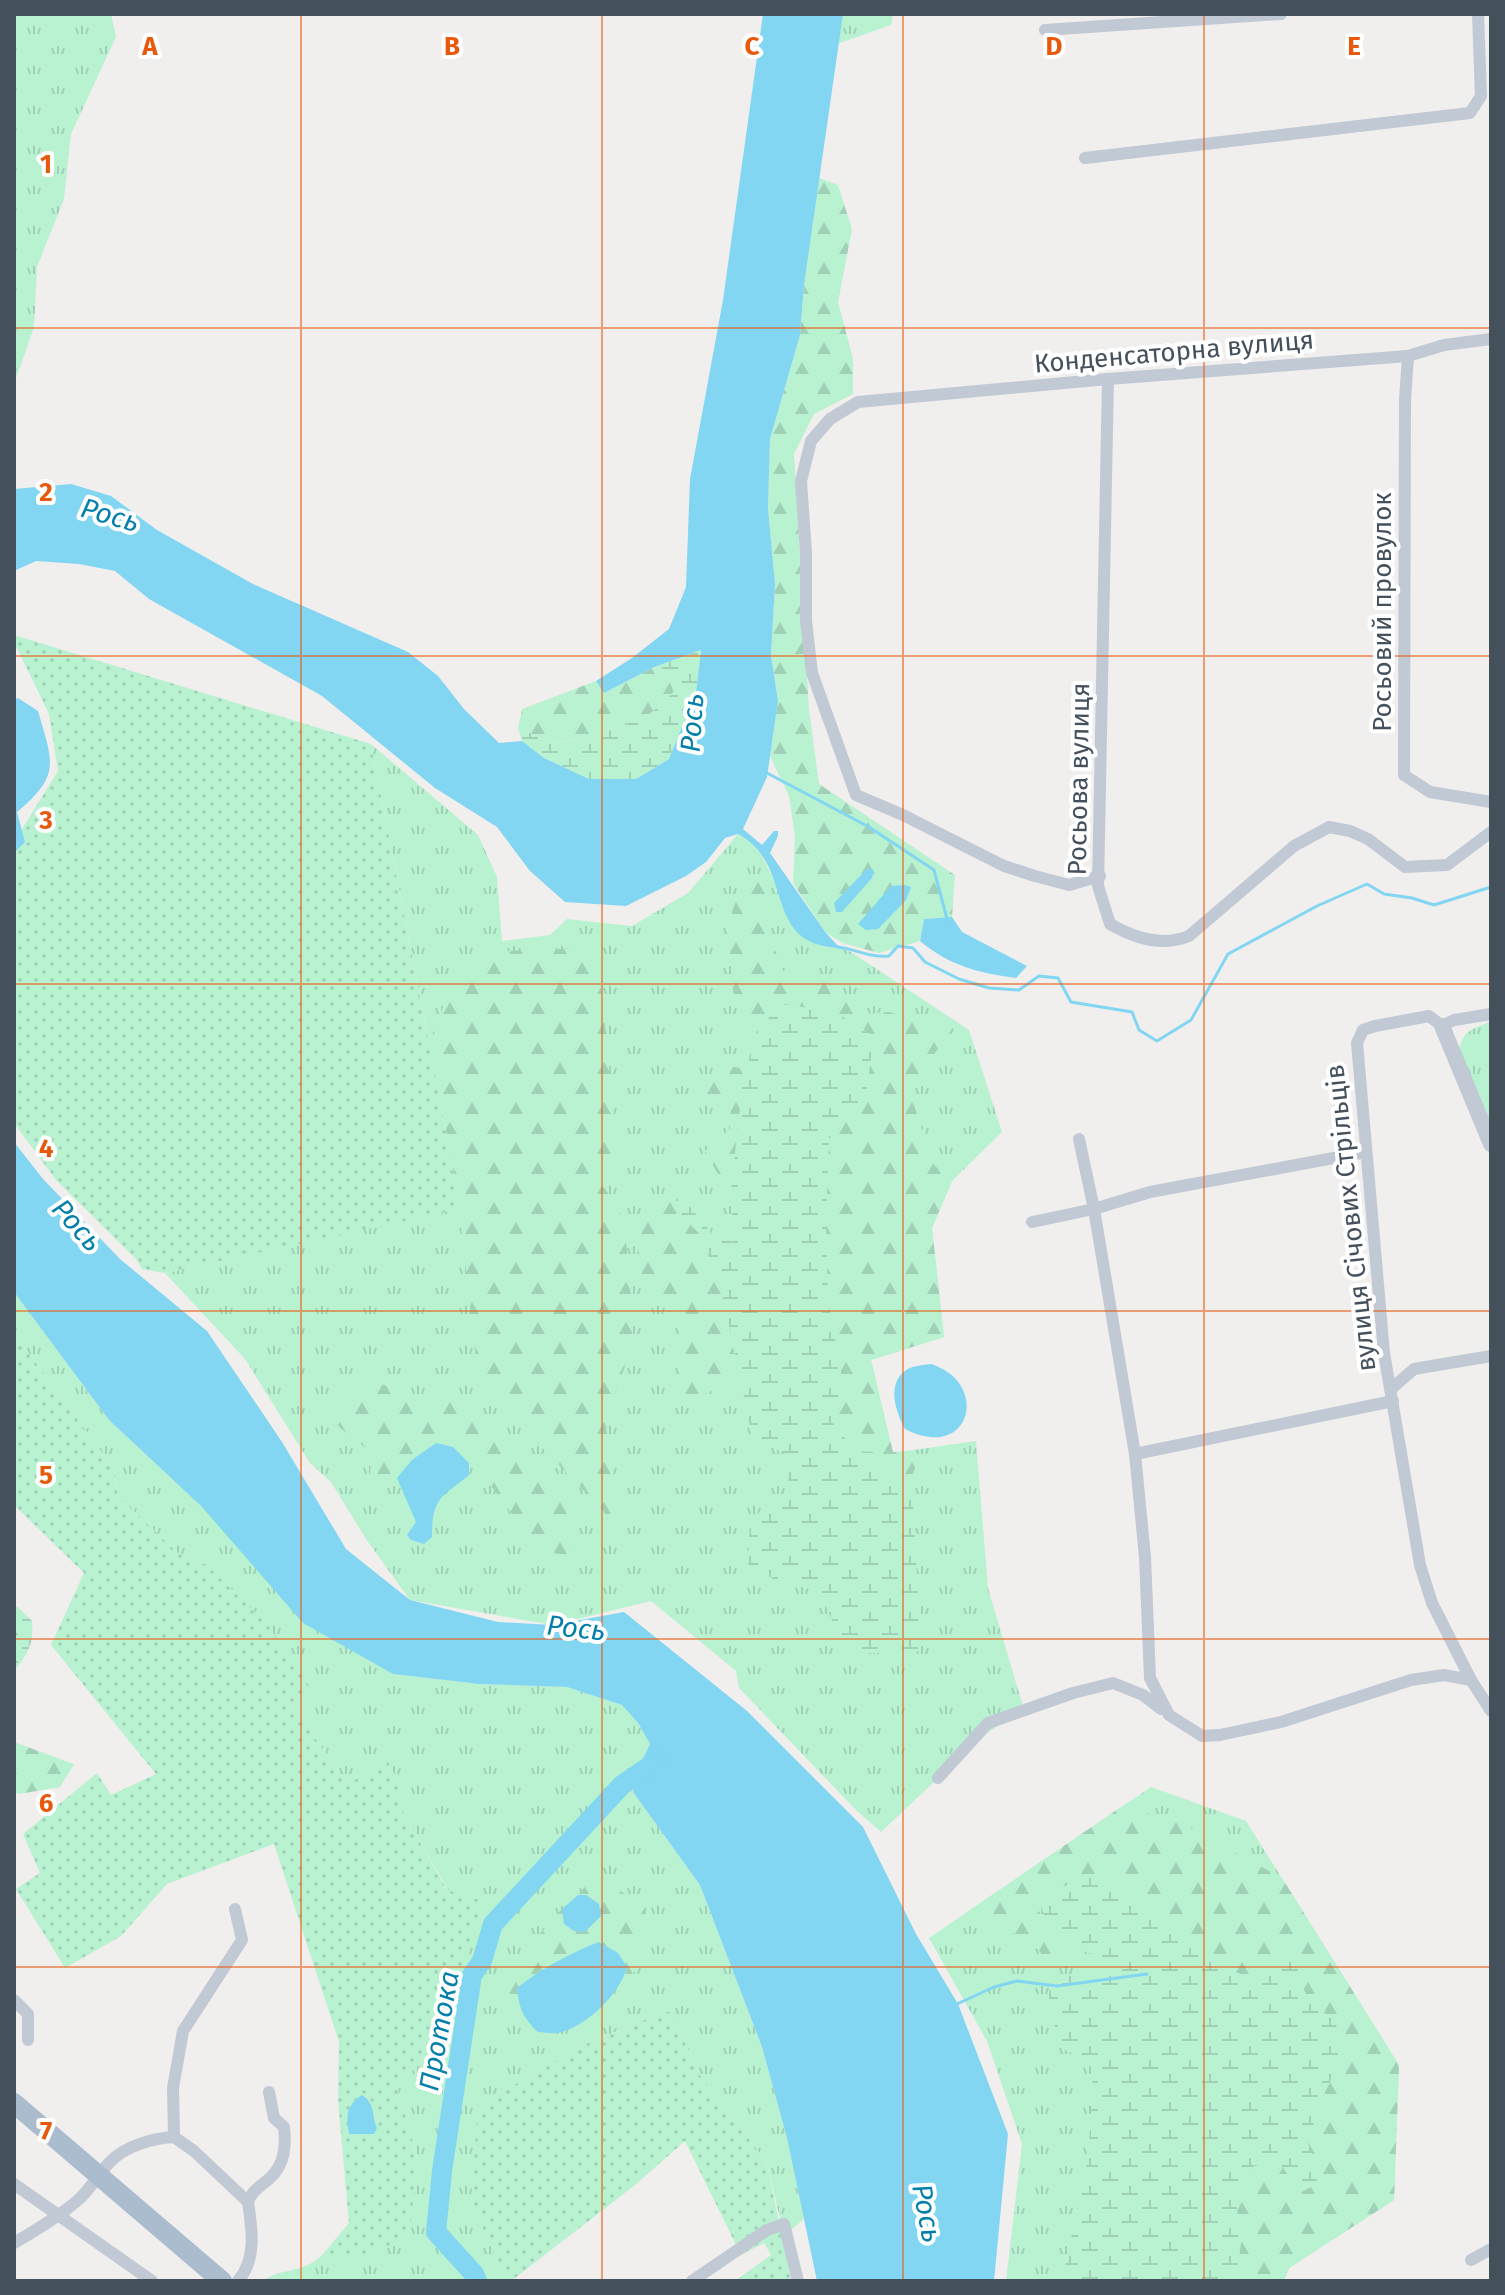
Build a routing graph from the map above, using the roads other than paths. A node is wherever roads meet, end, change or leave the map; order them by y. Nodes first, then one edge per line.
1 (1281, 14) edge
2 (1478, 14) edge
3 (1045, 30) dead end
4 (1085, 158) dead end
5 (1491, 339) edge
6 (1408, 356) junction
7 (1108, 379) junction
8 (1491, 802) edge
9 (1491, 832) edge
10 (1100, 876) junction
11 (1491, 1014) edge
12 (1442, 1026) junction
13 (1079, 1139) dead end
14 (1491, 1144) edge
15 (1366, 1152) junction
16 (1094, 1209) junction
17 (1032, 1222) dead end
18 (1491, 1356) edge
19 (1392, 1395) junction
20 (1135, 1454) junction
21 (1471, 1680) junction
22 (1491, 1711) edge
23 (1169, 1715) junction
24 (938, 1778) dead end
25 (235, 1909) dead end
26 (14, 2000) edge
27 (28, 2040) dead end
28 (269, 2092) dead end
29 (14, 2103) edge
30 (174, 2137) junction
31 (100, 2175) junction
32 (14, 2184) edge
33 (248, 2202) junction
34 (61, 2215) junction
35 (14, 2243) edge
36 (1491, 2249) edge
37 (1471, 2260) dead end
38 (152, 2281) edge
39 (222, 2281) edge
40 (238, 2281) edge
41 (692, 2281) edge
42 (798, 2281) edge

1 - 3 street
2 - 4 street
5 - 6 street, Конденсаторна вулиця
6 - 7 street, Конденсаторна вулиця
6 - 8 street, Росьовий провулок
7 - 10 street, Росьова вулиця
7 - 10 street, Конденсаторна вулиця
9 - 10 street, Росьова вулиця
11 - 12 street
12 - 14 street
12 - 15 street, вулиця Січових Стрільців
13 - 16 street
15 - 16 street
15 - 19 street, вулиця Січових Стрільців
16 - 17 street
16 - 20 street
18 - 19 street, вулиця Січових Стрільців
19 - 20 street
19 - 21 street, вулиця Січових Стрільців
20 - 23 street
21 - 22 street, вулиця Січових Стрільців
21 - 23 street
23 - 24 street
25 - 30 street
26 - 27 street
28 - 33 street
29 - 31 main road
30 - 31 street
30 - 33 street
31 - 34 street
31 - 39 main road
32 - 34 street
33 - 40 street
34 - 35 street
34 - 38 street
36 - 37 street
41 - 42 street

